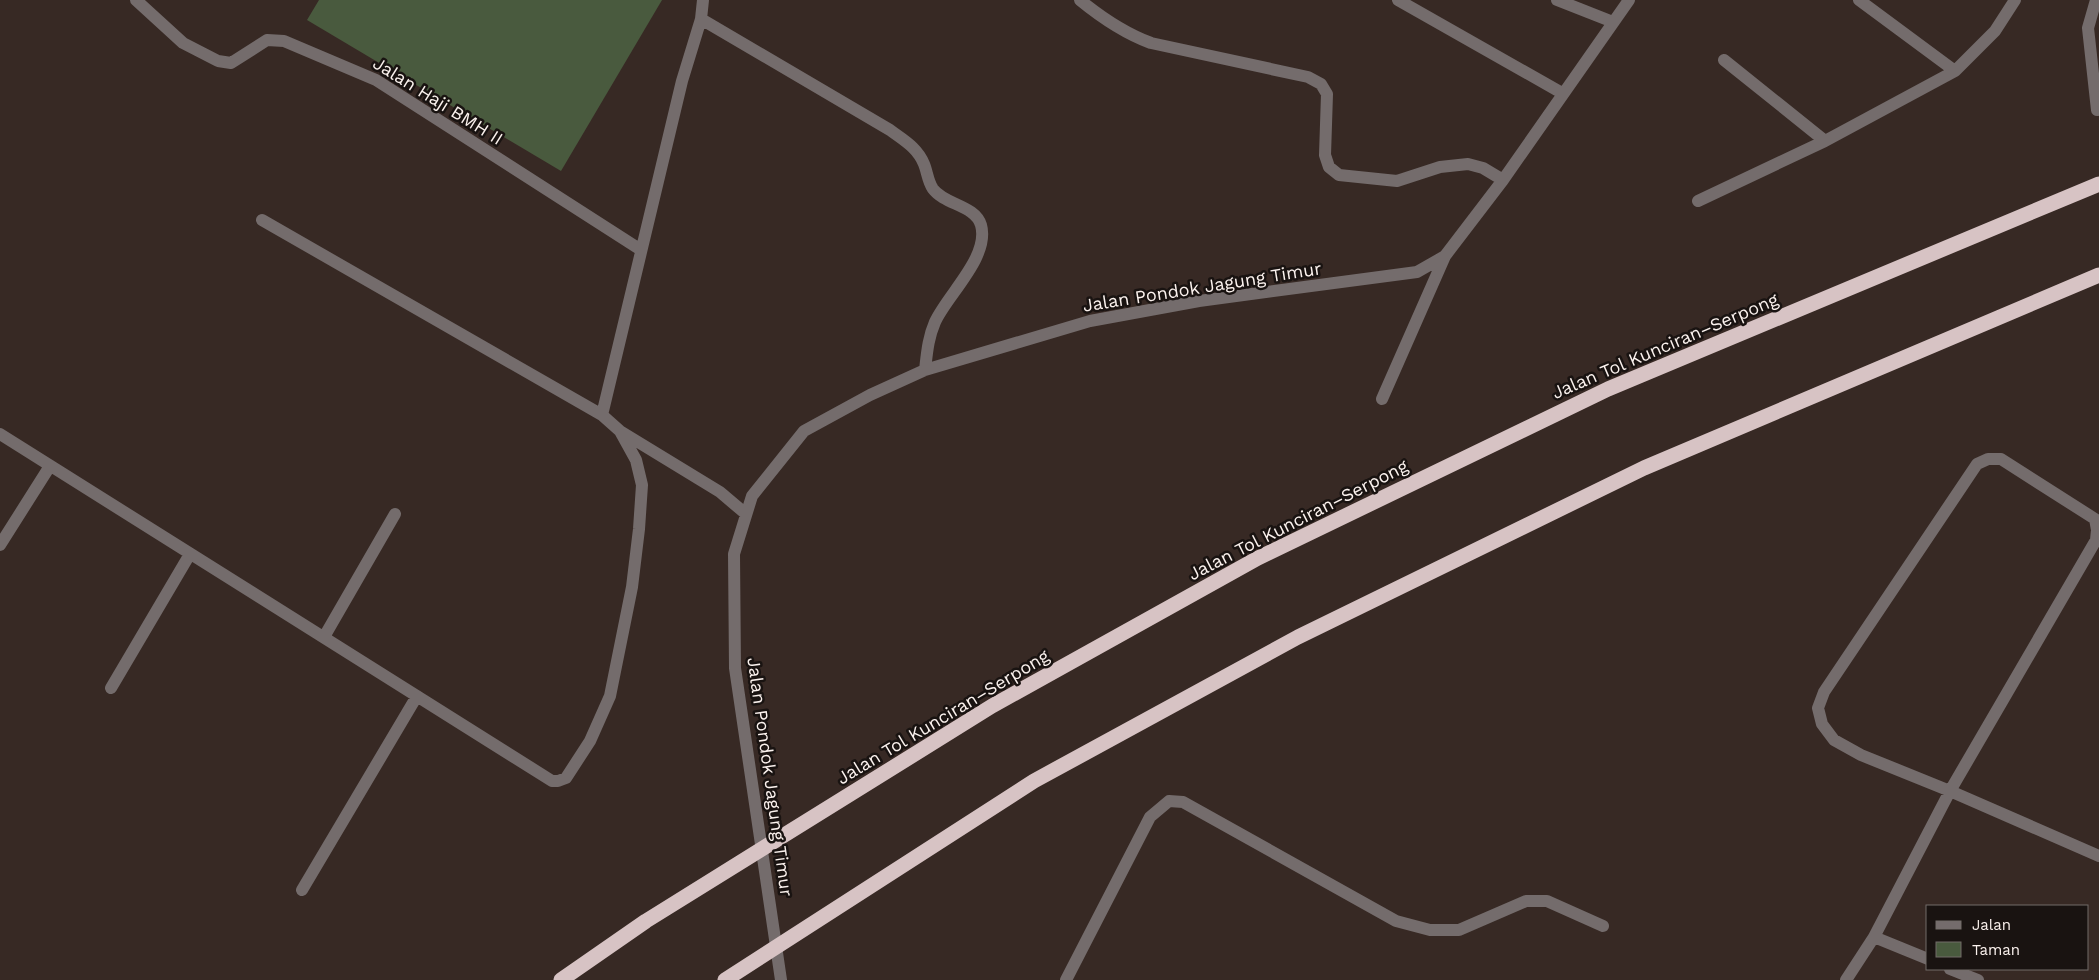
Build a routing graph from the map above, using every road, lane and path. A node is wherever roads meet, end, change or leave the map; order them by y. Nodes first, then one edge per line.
1 (136, 0) edge
2 (703, 0) edge
3 (1080, 0) edge
4 (1398, 0) edge
5 (1557, 0) edge
6 (1629, 0) edge
7 (1859, 0) edge
8 (2015, 0) edge
9 (2096, 0) edge
10 (701, 19) junction
11 (1613, 22) junction
12 (1724, 60) dead end
13 (1955, 71) junction
14 (1562, 93) junction
15 (2097, 110) dead end
16 (1825, 141) junction
17 (1503, 180) junction
18 (2099, 184) edge
19 (1698, 201) dead end
20 (262, 220) dead end
21 (641, 250) junction
22 (1445, 256) junction
23 (2099, 275) edge
24 (925, 370) junction
25 (1382, 399) dead end
26 (602, 415) junction
27 (620, 431) junction
28 (0, 434) edge
29 (50, 466) junction
30 (395, 514) dead end
31 (746, 514) junction
32 (0, 545) edge
33 (190, 554) junction
34 (324, 637) junction
35 (111, 688) dead end
36 (417, 696) junction
37 (1950, 791) junction
38 (2099, 856) edge
39 (302, 890) dead end
40 (1602, 926) dead end
41 (1874, 937) junction
42 (1926, 958) edge
43 (1953, 970) edge
44 (561, 980) edge
45 (725, 980) edge
46 (781, 980) edge
47 (1066, 980) edge
48 (1846, 980) edge
49 (1978, 980) edge

1 - 21 street, Jalan Haji BMH II
2 - 10 street
3 - 17 street
4 - 14 street
5 - 11 street
6 - 11 street, Jalan Pondok Jagung Timur
7 - 13 street
8 - 13 street
9 - 15 street
10 - 21 street
10 - 24 street
11 - 14 street, Jalan Pondok Jagung Timur
12 - 16 street
13 - 16 street
14 - 17 street, Jalan Pondok Jagung Timur
16 - 19 street
17 - 22 street, Jalan Pondok Jagung Timur
18 - 44 highway, Jalan Tol Kunciran–Serpong
20 - 26 street
21 - 26 street
22 - 24 street, Jalan Pondok Jagung Timur
22 - 25 street, Jalan Pondok Jagung Timur
23 - 45 highway
24 - 31 street, Jalan Pondok Jagung Timur
26 - 27 street
27 - 31 street
27 - 36 street
28 - 29 street
29 - 32 street
29 - 33 street
30 - 34 street
31 - 46 street, Jalan Pondok Jagung Timur
33 - 34 street
33 - 35 street
34 - 36 street
36 - 39 street
37 - 37 street
37 - 38 street
37 - 41 street
40 - 47 street
41 - 42 street
41 - 48 street
43 - 49 street

